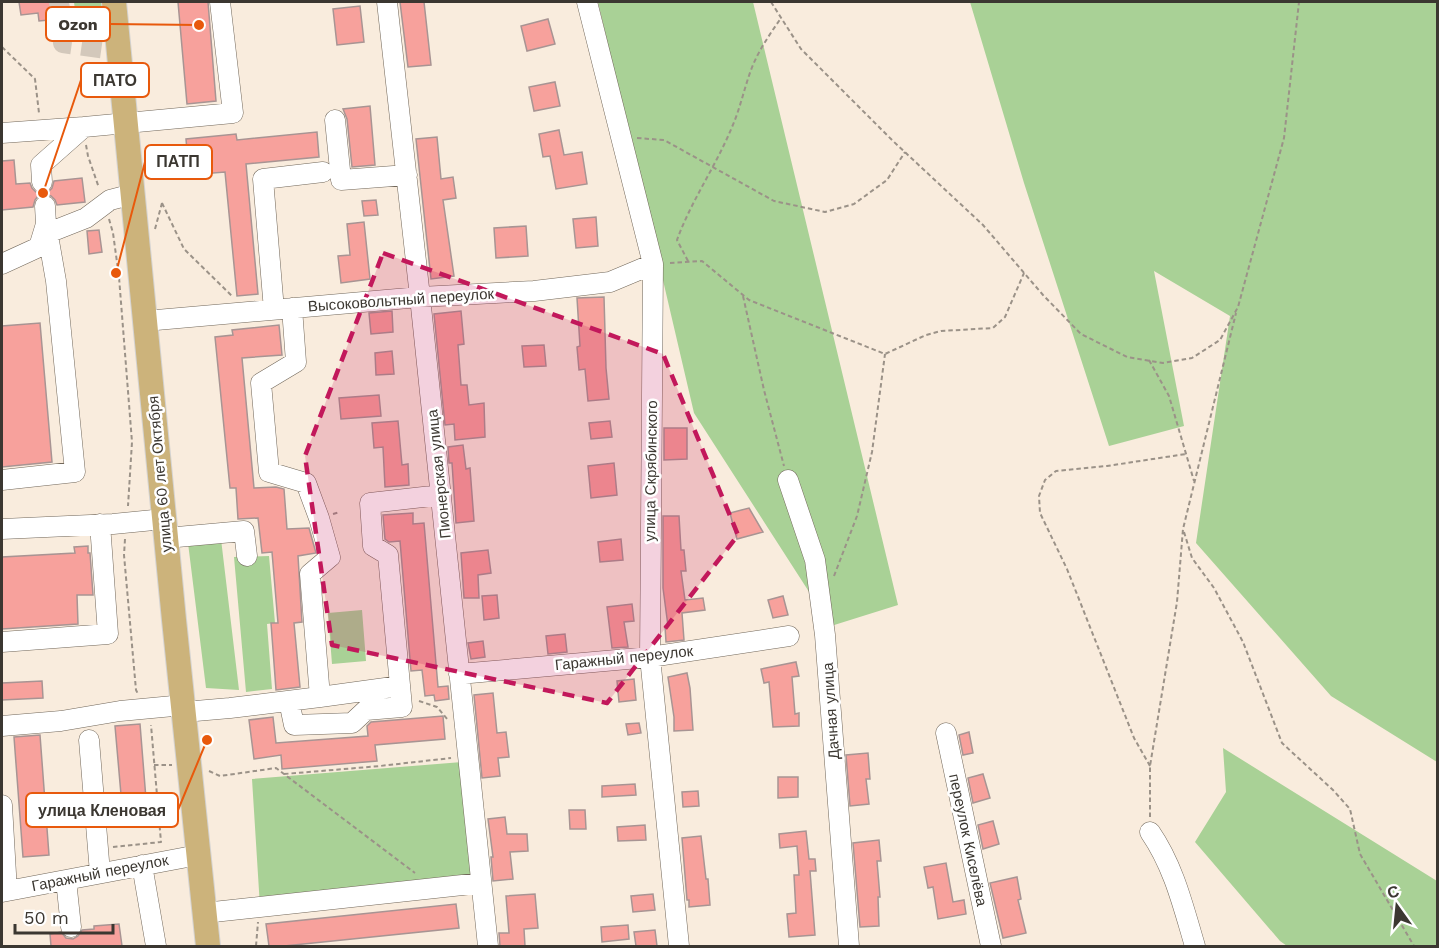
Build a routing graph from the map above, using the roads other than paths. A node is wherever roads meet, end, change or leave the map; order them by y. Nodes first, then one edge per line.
1 (114, 2) edge
2 (220, 2) edge
3 (387, 2) edge
4 (587, 2) edge
5 (335, 120) dead end
6 (126, 124) junction
7 (84, 127) junction
8 (2, 133) edge
9 (322, 172) dead end
10 (407, 175) junction
11 (42, 182) dead end
12 (133, 194) junction
13 (46, 221) junction
14 (2, 264) edge
15 (653, 264) junction
16 (420, 297) junction
17 (283, 309) junction
18 (145, 321) junction
19 (2, 480) edge
20 (788, 480) road end
21 (441, 495) junction
22 (100, 524) junction
23 (2, 529) edge
24 (165, 529) junction
25 (247, 556) dead end
26 (789, 636) dead end
27 (2, 642) edge
28 (650, 657) junction
29 (459, 674) junction
30 (400, 686) junction
31 (320, 697) junction
32 (289, 701) junction
33 (184, 709) junction
34 (2, 726) edge
35 (946, 733) dead end
36 (89, 740) dead end
37 (2, 805) edge
38 (1150, 832) road end
39 (198, 855) junction
40 (142, 866) junction
41 (100, 873) junction
42 (66, 880) junction
43 (481, 883) junction
44 (4, 891) edge
45 (204, 913) junction
46 (71, 927) dead end
47 (156, 946) edge
48 (208, 946) edge
49 (488, 946) edge
50 (679, 946) edge
51 (849, 946) edge
52 (991, 946) edge
53 (1195, 946) edge

1 - 6 main road, улица 60 лет Октября
2 - 6 street
3 - 10 street, Пионерская улица
4 - 15 street, улица Скрябинского
5 - 10 street
6 - 7 street
6 - 12 main road, улица 60 лет Октября
7 - 8 street
7 - 11 street
9 - 17 street
10 - 16 street, Пионерская улица
12 - 13 street
12 - 18 main road, улица 60 лет Октября
13 - 14 street
13 - 19 street
15 - 16 street, Высоковольтный переулок
15 - 28 street, улица Скрябинского
16 - 17 street, Высоковольтный переулок
16 - 21 street, Пионерская улица
17 - 18 street, Высоковольтный переулок
17 - 31 street
18 - 24 main road, улица 60 лет Октября
20 - 51 street, Дачная улица
21 - 29 street, Пионерская улица
21 - 30 street
22 - 23 street
22 - 24 street
22 - 27 street
24 - 25 street
24 - 33 main road, улица 60 лет Октября
26 - 28 street, Гаражный переулок
28 - 29 street, Гаражный переулок
28 - 50 street, улица Скрябинского
29 - 43 street, Пионерская улица
30 - 31 street
30 - 32 street
31 - 32 street
32 - 33 street
33 - 34 street
33 - 39 main road, улица 60 лет Октября
35 - 52 street, переулок Киселёва
36 - 41 street
37 - 44 street
38 - 53 street
39 - 40 street, Гаражный переулок
39 - 45 main road, улица 60 лет Октября
40 - 41 street, Гаражный переулок
40 - 47 street
41 - 42 street, Гаражный переулок
42 - 44 street, Гаражный переулок
42 - 46 street
43 - 45 street
43 - 49 street, Пионерская улица
45 - 48 main road, улица 60 лет Октября

